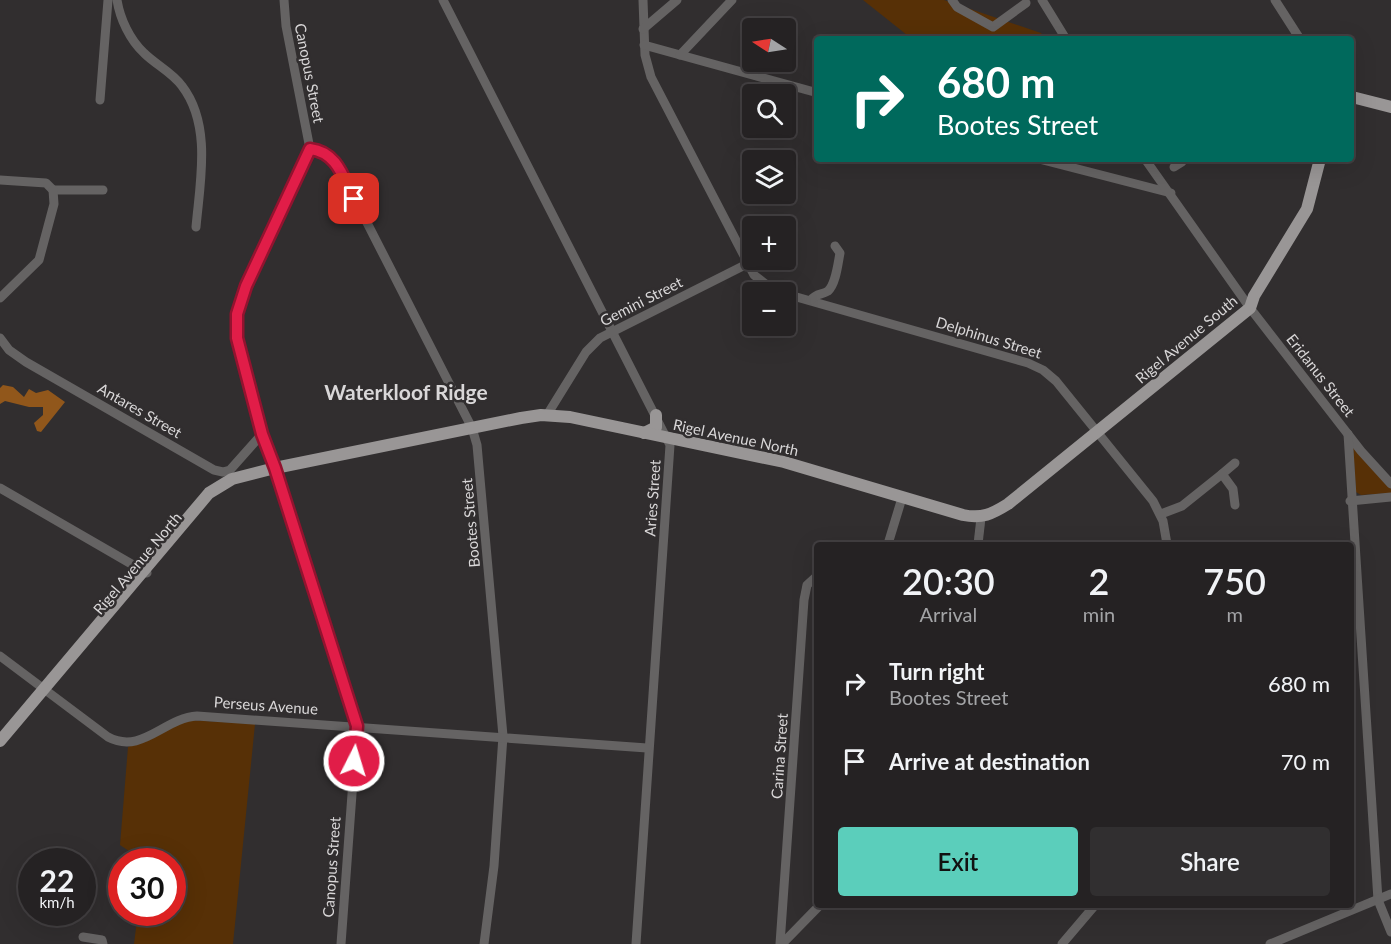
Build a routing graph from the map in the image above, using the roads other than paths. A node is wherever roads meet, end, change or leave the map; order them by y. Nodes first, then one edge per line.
1 (108, 0) edge
2 (117, 0) edge
3 (284, 0) edge
4 (442, 0) edge
5 (643, 0) edge
6 (677, 0) edge
7 (732, 0) edge
8 (952, 0) edge
9 (1042, 0) edge
10 (1275, 0) edge
11 (1026, 3) dead end
12 (643, 29) junction
13 (1064, 36) edge
14 (1298, 36) edge
15 (644, 45) junction
16 (680, 55) junction
17 (814, 92) edge
18 (1354, 98) edge
19 (100, 100) dead end
20 (1391, 107) edge
21 (310, 149) junction
22 (1051, 162) edge
23 (1147, 162) edge
24 (1319, 162) edge
25 (0, 180) edge
26 (53, 190) junction
27 (103, 190) dead end
28 (1171, 193) junction
29 (196, 227) dead end
30 (835, 246) dead end
31 (742, 254) edge
32 (742, 267) edge
33 (751, 270) edge
34 (761, 282) edge
35 (796, 296) edge
36 (0, 298) edge
37 (811, 300) junction
38 (1250, 308) junction
39 (613, 332) junction
40 (0, 338) edge
41 (547, 415) junction
42 (656, 415) junction
43 (472, 428) junction
44 (1097, 431) junction
45 (644, 433) junction
46 (262, 434) junction
47 (1348, 434) junction
48 (668, 438) junction
49 (1235, 463) dead end
50 (276, 471) junction
51 (1222, 474) junction
52 (1391, 484) edge
53 (0, 488) edge
54 (1391, 497) edge
55 (902, 498) junction
56 (1350, 501) junction
57 (1235, 504) dead end
58 (1161, 514) junction
59 (981, 518) junction
60 (889, 542) edge
61 (978, 542) edge
62 (1167, 542) edge
63 (1353, 542) edge
64 (1354, 551) edge
65 (146, 572) junction
66 (814, 579) edge
67 (0, 656) edge
68 (45, 690) junction
69 (357, 726) junction
70 (503, 736) junction
71 (0, 741) edge
72 (647, 747) junction
73 (0, 748) edge
74 (1391, 894) edge
75 (1378, 900) junction
76 (817, 908) edge
77 (1093, 908) edge
78 (1391, 932) edge
79 (84, 937) dead end
80 (103, 944) edge
81 (341, 944) edge
82 (484, 944) edge
83 (636, 944) edge
84 (781, 944) edge
85 (1062, 944) edge
86 (1270, 944) edge

1 - 19 street
2 - 29 street
3 - 21 street, Canopus Street
4 - 39 street, Aries Street
5 - 12 street, Delphinus Street
6 - 12 street
7 - 16 street
8 - 11 street
9 - 13 street
10 - 14 street
12 - 15 street, Delphinus Street
15 - 16 street
15 - 31 street, Delphinus Street
16 - 17 street
18 - 20 main road
21 - 43 street, Bootes Street
21 - 46 street, Canopus Street
22 - 28 street
23 - 28 street, Eridanus Street
24 - 38 main road, Rigel Avenue South
25 - 26 street
26 - 27 street
26 - 36 street
28 - 38 street, Eridanus Street
30 - 37 street
32 - 39 street, Gemini Street
33 - 34 street, Delphinus Street
35 - 37 street, Delphinus Street
37 - 44 street, Delphinus Street
38 - 44 main road, Rigel Avenue South
38 - 47 street, Eridanus Street
39 - 41 street, Gemini Street
39 - 42 street, Aries Street
40 - 46 street, Antares Street
41 - 43 main road, Rigel Avenue North
41 - 45 main road, Rigel Avenue North
42 - 45 main road
42 - 48 street, Aries Street
43 - 50 main road, Rigel Avenue North
43 - 70 street, Bootes Street
44 - 58 street, Delphinus Street
44 - 59 main road
45 - 48 main road, Rigel Avenue North
46 - 50 street, Canopus Street
47 - 52 street
47 - 56 street, Eridanus Street
48 - 55 main road, Rigel Avenue North
48 - 72 street, Aries Street
49 - 51 street
50 - 65 main road, Rigel Avenue North
50 - 69 street, Canopus Street
51 - 57 street
51 - 58 street
53 - 65 street
54 - 56 street
55 - 59 main road, Rigel Avenue North
55 - 60 street
56 - 63 street, Eridanus Street
58 - 62 street, Delphinus Street
59 - 61 street
64 - 75 street, Eridanus Street
65 - 68 main road, Rigel Avenue North
66 - 84 street, Carina Street
67 - 68 street
68 - 69 street, Perseus Avenue
68 - 71 main road, Rigel Avenue North
68 - 73 main road, Rigel Avenue North
69 - 70 street, Perseus Avenue
69 - 81 street, Canopus Street
70 - 72 street, Perseus Avenue
70 - 82 street, Bootes Street
72 - 83 street, Aries Street
74 - 75 street
75 - 78 street, Eridanus Street
75 - 86 street
76 - 84 street
77 - 85 street
79 - 80 street

